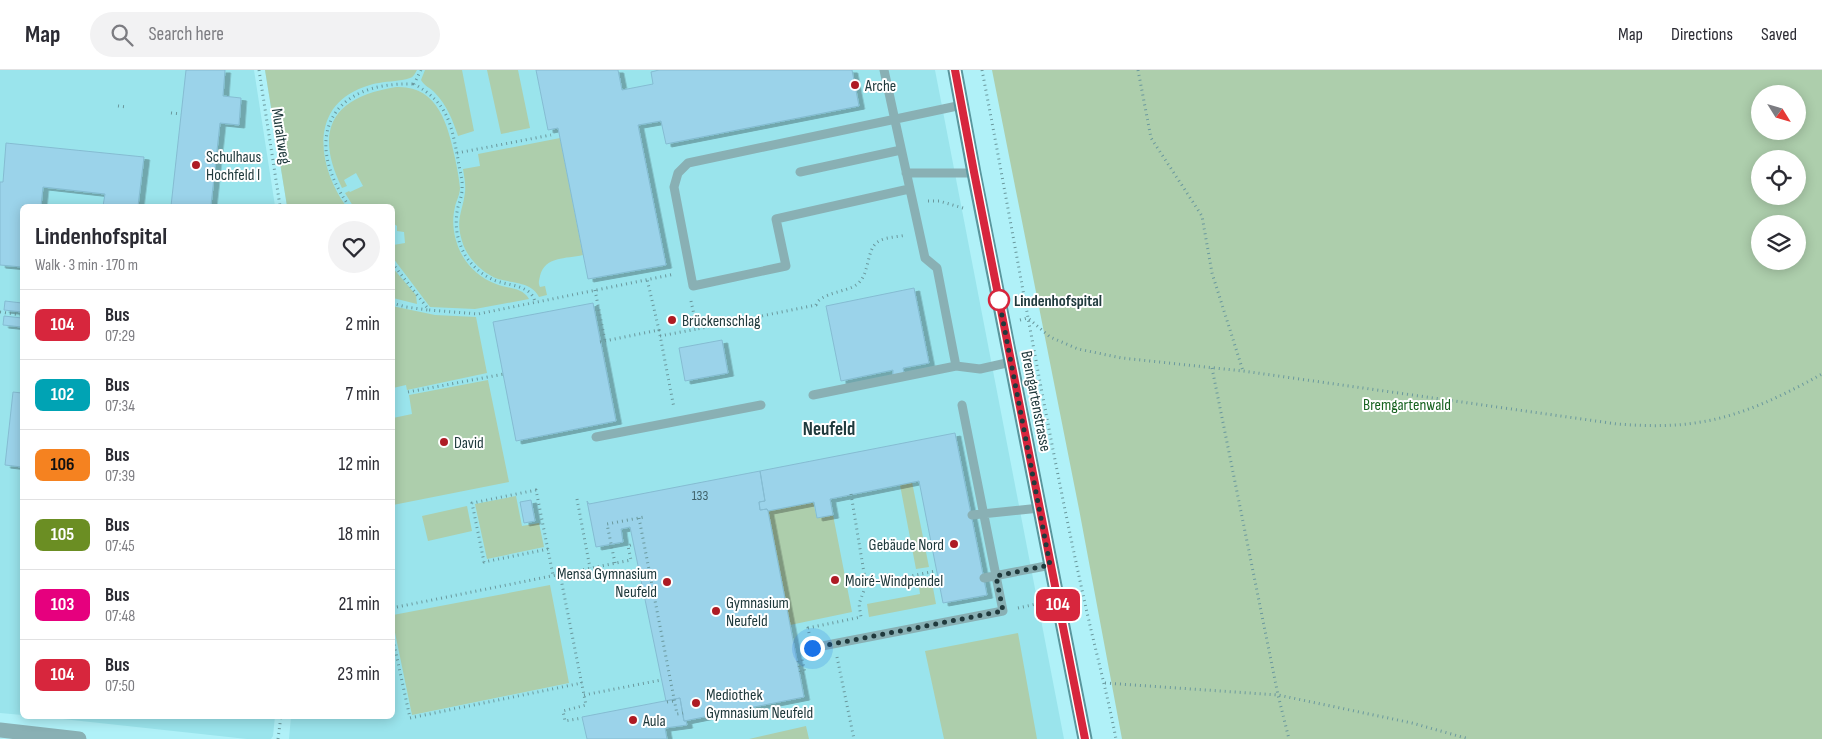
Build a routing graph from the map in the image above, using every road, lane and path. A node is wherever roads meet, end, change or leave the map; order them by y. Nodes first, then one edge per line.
1 (260, 70) edge
2 (421, 70) edge
3 (884, 70) edge
4 (956, 70) edge
5 (982, 70) edge
6 (1138, 70) edge
7 (414, 84) junction
8 (962, 105) junction
9 (118, 106) dead end
10 (127, 107) dead end
11 (171, 113) dead end
12 (181, 114) dead end
13 (894, 120) junction
14 (551, 135) dead end
15 (901, 150) junction
16 (456, 153) junction
17 (800, 172) dead end
18 (974, 172) junction
19 (906, 173) junction
20 (909, 189) junction
21 (280, 204) edge
22 (348, 204) edge
23 (912, 204) junction
24 (964, 209) dead end
25 (903, 236) dead end
26 (395, 267) edge
27 (690, 271) junction
28 (647, 280) junction
29 (693, 286) junction
30 (595, 290) junction
31 (535, 302) junction
32 (395, 304) edge
33 (429, 310) junction
34 (0, 312) edge
35 (20, 315) edge
36 (1028, 318) junction
37 (659, 330) junction
38 (697, 330) junction
39 (660, 336) junction
40 (606, 341) junction
41 (600, 342) dead end
42 (1011, 362) junction
43 (956, 366) junction
44 (1212, 368) junction
45 (1243, 371) junction
46 (504, 374) dead end
47 (1822, 374) edge
48 (408, 392) dead end
49 (813, 394) dead end
50 (761, 405) dead end
51 (962, 405) dead end
52 (676, 422) junction
53 (596, 437) dead end
54 (851, 494) dead end
55 (577, 498) dead end
56 (1040, 508) junction
57 (983, 514) junction
58 (972, 515) dead end
59 (644, 516) dead end
60 (638, 518) junction
61 (633, 544) dead end
62 (548, 549) junction
63 (615, 563) junction
64 (1050, 565) junction
65 (590, 568) junction
66 (936, 571) dead end
67 (560, 574) junction
68 (553, 575) junction
69 (996, 576) junction
70 (984, 578) dead end
71 (866, 585) junction
72 (1042, 603) dead end
73 (395, 607) edge
74 (1003, 611) junction
75 (835, 644) junction
76 (812, 648) joint
77 (395, 649) edge
78 (661, 680) dead end
79 (1105, 682) junction
80 (582, 684) junction
81 (584, 695) junction
82 (1278, 695) junction
83 (675, 701) junction
84 (667, 702) dead end
85 (683, 713) dead end
86 (582, 718) dead end
87 (280, 719) edge
88 (0, 730) edge
89 (63, 738) edge
90 (80, 739) edge
91 (278, 739) edge
92 (854, 739) edge
93 (1085, 739) edge
94 (1116, 739) edge
95 (1289, 739) edge
96 (1468, 739) edge

1 - 21 path, Muraltweg
2 - 7 path
3 - 13 lane
4 - 8 main road, Bremgartenstrasse
5 - 36 path
6 - 45 path
7 - 16 path
7 - 22 path
8 - 13 lane
8 - 18 main road, Bremgartenstrasse
9 - 10 path
11 - 12 path
13 - 15 lane
13 - 27 lane
14 - 16 path
15 - 17 lane
15 - 19 lane
16 - 31 path
18 - 19 lane
18 - 42 main road, Bremgartenstrasse
19 - 20 lane
20 - 23 lane
20 - 29 lane
23 - 24 path
23 - 43 lane
25 - 38 path
26 - 33 path
27 - 28 path
27 - 29 lane
28 - 30 path
28 - 37 path
29 - 38 path
30 - 31 path
30 - 40 path
31 - 33 path
32 - 33 path
34 - 35 path
36 - 44 path
36 - 79 path
37 - 39 path
37 - 40 path
38 - 39 path
39 - 52 path
40 - 41 path
42 - 43 lane
42 - 56 main road, Bremgartenstrasse
43 - 49 lane
44 - 45 path
44 - 82 path
45 - 47 path
46 - 48 path
50 - 52 lane
51 - 57 lane
52 - 53 lane
54 - 71 path
55 - 65 path
56 - 57 lane
56 - 64 main road, Bremgartenstrasse
57 - 58 lane
57 - 69 lane
59 - 60 path
60 - 63 path
60 - 83 path
61 - 63 path
62 - 62 path
62 - 68 path
63 - 65 path
64 - 69 lane
64 - 93 main road, Bremgartenstrasse
65 - 67 path
66 - 71 path
67 - 68 path
67 - 80 path
68 - 73 path
69 - 70 lane
69 - 74 lane
71 - 76 path
72 - 74 path
74 - 75 lane
75 - 76 lane
75 - 92 path
77 - 80 path
78 - 81 path
79 - 82 path
79 - 94 path
80 - 81 path
81 - 86 path
82 - 95 path
82 - 96 path
83 - 84 path
83 - 85 path
87 - 91 path
88 - 89 street
89 - 90 street

